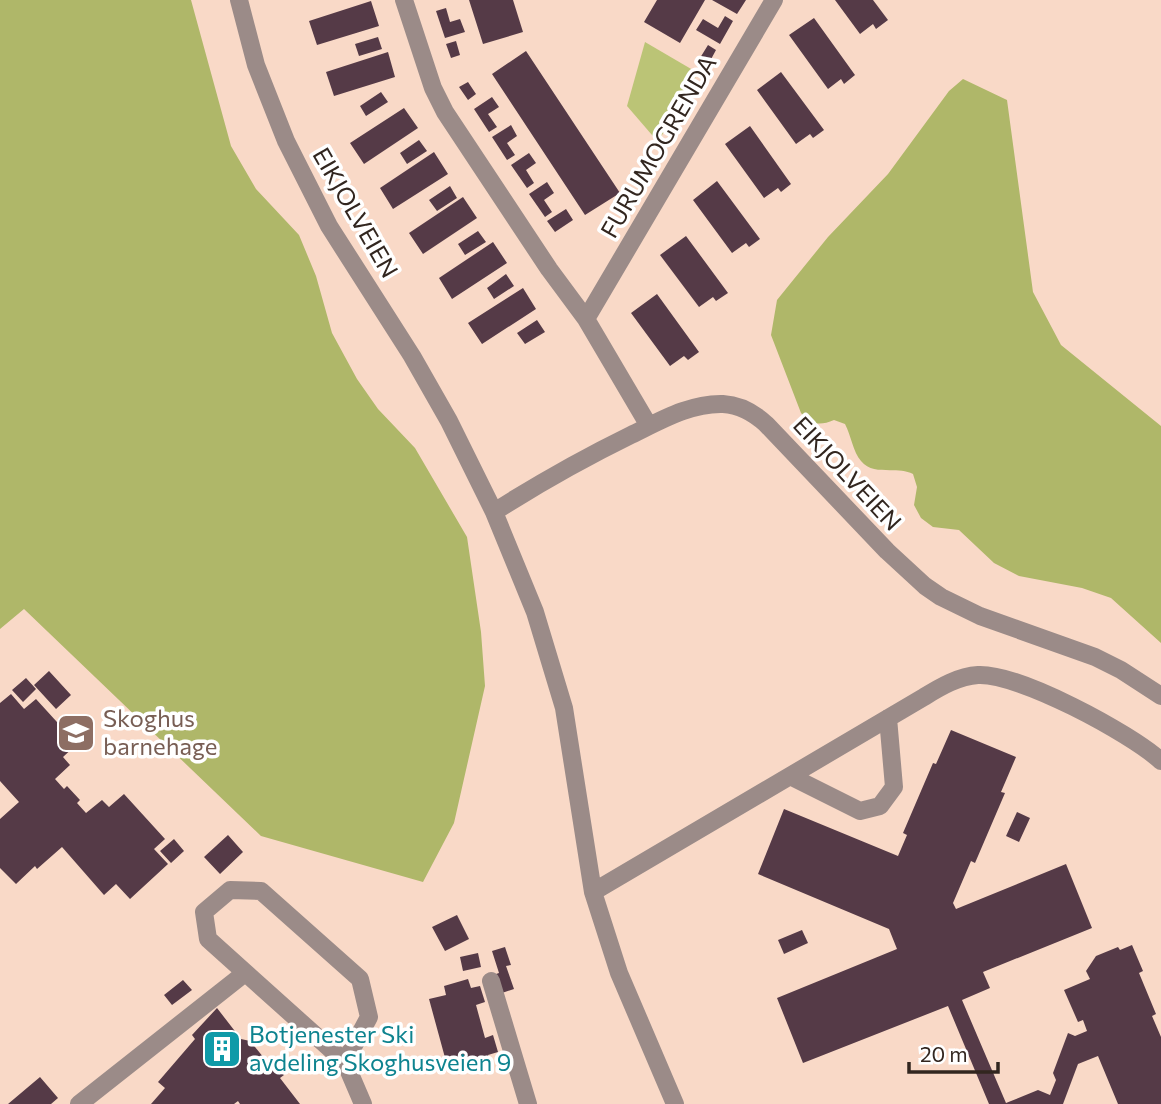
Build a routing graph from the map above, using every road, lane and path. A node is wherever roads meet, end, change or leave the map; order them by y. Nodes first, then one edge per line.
1 (239, 0) edge
2 (404, 0) edge
3 (774, 0) edge
4 (586, 319) junction
5 (649, 426) junction
6 (494, 512) junction
7 (1161, 696) edge
8 (888, 718) junction
9 (1161, 761) edge
10 (790, 776) junction
11 (593, 892) junction
12 (245, 973) junction
13 (491, 981) dead end
14 (345, 1062) junction
15 (79, 1104) edge
16 (363, 1104) edge
17 (528, 1104) edge
18 (675, 1104) edge

1 - 6 street, EIKJOLVEIEN
2 - 4 street
3 - 4 street, FURUMOGRENDA
4 - 5 street
5 - 6 street, EIKJOLVEIEN
5 - 7 street, EIKJOLVEIEN
6 - 11 street, EIKJOLVEIEN
8 - 9 street
8 - 10 street
8 - 10 street
10 - 11 street
11 - 18 street, EIKJOLVEIEN
12 - 14 street
12 - 14 street
12 - 15 street
13 - 17 street
14 - 16 street

